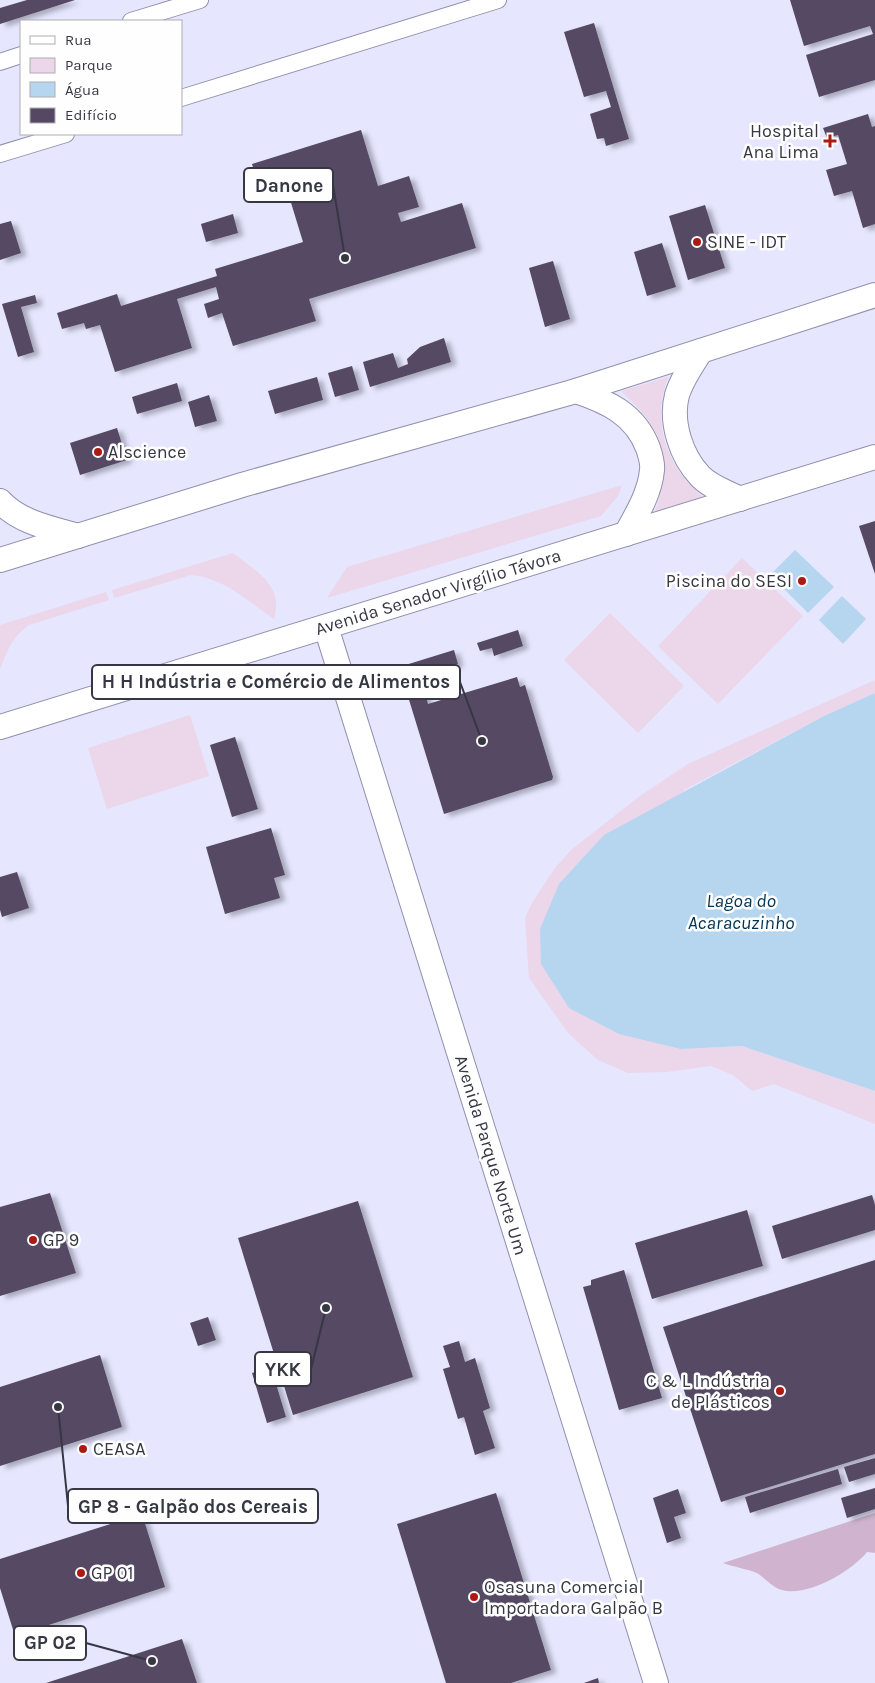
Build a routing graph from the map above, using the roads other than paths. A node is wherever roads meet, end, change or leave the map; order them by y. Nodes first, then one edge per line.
1 (200, 0) edge
2 (498, 0) edge
3 (134, 20) edge
4 (20, 56) edge
5 (0, 62) edge
6 (182, 98) edge
7 (63, 135) edge
8 (0, 154) edge
9 (875, 295) edge
10 (701, 351) junction
11 (576, 391) junction
12 (875, 457) edge
13 (740, 499) junction
14 (0, 502) edge
15 (626, 534) junction
16 (78, 536) junction
17 (0, 560) edge
18 (326, 627) junction
19 (0, 727) edge
20 (656, 1683) edge

1 - 3 street
2 - 6 street
4 - 5 street
7 - 8 street
9 - 10 main road
10 - 11 main road
10 - 13 main road
11 - 15 main road
11 - 16 main road
12 - 13 main road, Avenida Senador Virgílio Távora
13 - 15 main road, Avenida Senador Virgílio Távora
14 - 16 main road
15 - 18 main road, Avenida Senador Virgílio Távora
16 - 17 main road
18 - 19 main road, Avenida Senador Virgílio Távora
18 - 20 main road, Avenida Parque Norte Um

